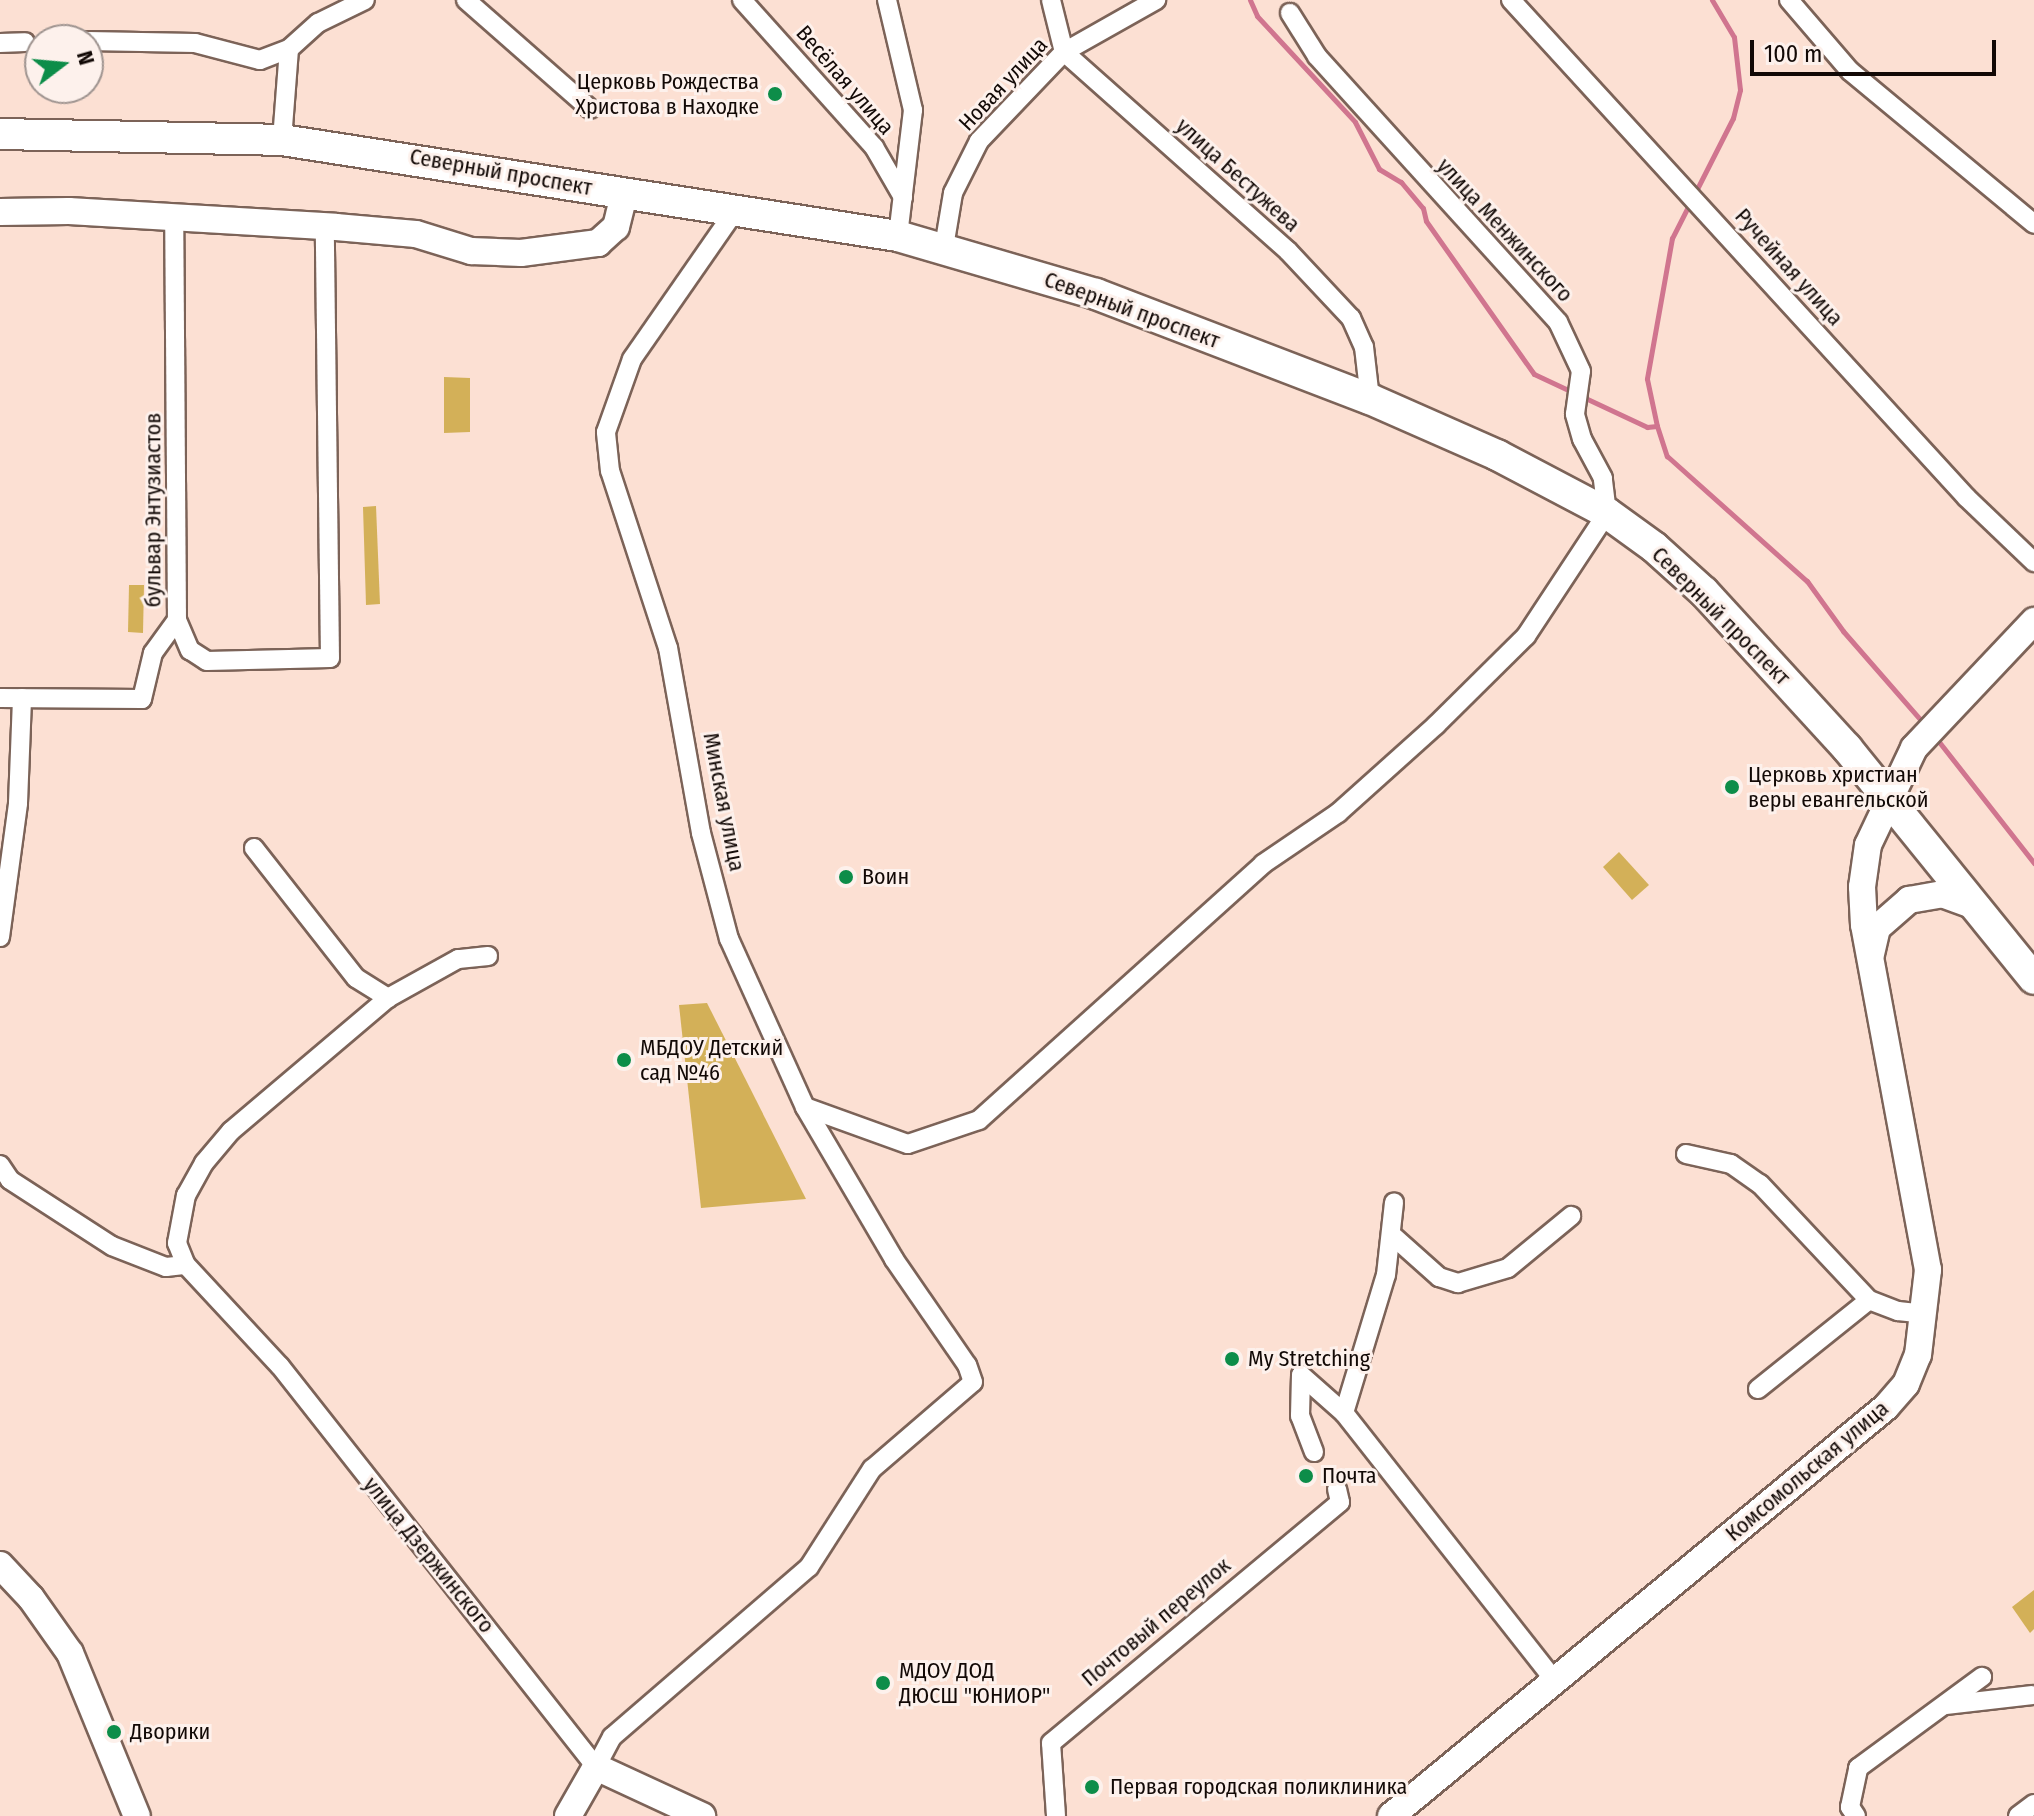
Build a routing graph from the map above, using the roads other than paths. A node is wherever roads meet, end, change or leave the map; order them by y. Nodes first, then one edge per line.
1 (365, 0) edge
2 (466, 0) edge
3 (742, 0) edge
4 (887, 0) edge
5 (1051, 0) edge
6 (1156, 0) edge
7 (1511, 0) edge
8 (1789, 0) edge
9 (1290, 13) dead end
10 (104, 41) edge
11 (24, 42) edge
12 (0, 43) edge
13 (289, 49) junction
14 (1064, 52) junction
15 (590, 109) dead end
16 (0, 134) edge
17 (282, 140) junction
18 (624, 194) junction
19 (903, 197) junction
20 (0, 212) edge
21 (734, 212) junction
22 (174, 216) junction
23 (2034, 224) edge
24 (325, 226) junction
25 (898, 236) junction
26 (944, 247) junction
27 (1370, 399) junction
28 (1607, 513) junction
29 (2034, 562) edge
30 (177, 620) junction
31 (2034, 621) edge
32 (0, 698) edge
33 (22, 698) junction
34 (1888, 796) junction
35 (254, 848) dead end
36 (1978, 907) junction
37 (0, 937) edge
38 (488, 956) dead end
39 (1870, 958) junction
40 (2034, 979) edge
41 (388, 998) junction
42 (805, 1107) junction
43 (1686, 1154) dead end
44 (3, 1173) edge
45 (1394, 1202) dead end
46 (1571, 1216) dead end
47 (1393, 1236) junction
48 (184, 1262) junction
49 (1869, 1300) junction
50 (1926, 1314) junction
51 (1758, 1389) dead end
52 (1344, 1413) junction
53 (1314, 1452) dead end
54 (1337, 1489) dead end
55 (0, 1565) edge
56 (1982, 1677) dead end
57 (1555, 1681) junction
58 (2032, 1695) edge
59 (1944, 1706) junction
60 (596, 1767) junction
61 (2034, 1804) edge
62 (137, 1816) edge
63 (568, 1816) edge
64 (702, 1816) edge
65 (1056, 1816) edge
66 (1391, 1816) edge
67 (1856, 1816) edge
68 (2018, 1816) edge

1 - 13 street
2 - 15 street
3 - 19 street, Весёлая улица
4 - 19 street
5 - 14 street
6 - 14 street, Новая улица
7 - 29 street, Ручейная улица
8 - 23 street
9 - 28 street, улица Менжинского
10 - 13 street
11 - 12 street
13 - 17 street
14 - 26 street, Новая улица
14 - 27 street, улица Бестужева
16 - 17 main road, Северный проспект
17 - 18 main road, Северный проспект
18 - 21 main road, Северный проспект
18 - 24 main road
19 - 25 street
20 - 22 main road
21 - 25 main road, Северный проспект
21 - 42 street, Минская улица
22 - 24 main road
22 - 30 street, бульвар Энтузиастов
24 - 30 street
25 - 26 main road, Северный проспект
26 - 27 main road, Северный проспект
27 - 28 main road, Северный проспект
28 - 34 main road, Северный проспект
28 - 42 street
30 - 33 street, бульвар Энтузиастов
31 - 34 main road, Комсомольская улица
32 - 33 street, бульвар Энтузиастов
33 - 37 street
34 - 36 main road, Северный проспект
34 - 39 main road, Комсомольская улица
35 - 41 street
36 - 39 main road
36 - 40 main road, Северный проспект
38 - 41 street
39 - 50 main road, Комсомольская улица
41 - 48 street
42 - 60 street, Минская улица
43 - 49 street
44 - 48 street
45 - 47 street
46 - 47 street
47 - 52 street
48 - 60 street, улица Дзержинского
49 - 50 street
49 - 51 street
50 - 57 main road, Комсомольская улица
52 - 53 street
52 - 57 street
54 - 65 street, Почтовый переулок
55 - 62 main road
56 - 59 street
57 - 66 main road, Комсомольская улица
58 - 59 street
59 - 67 street
60 - 63 main road
60 - 64 main road, улица Дзержинского
61 - 68 street

